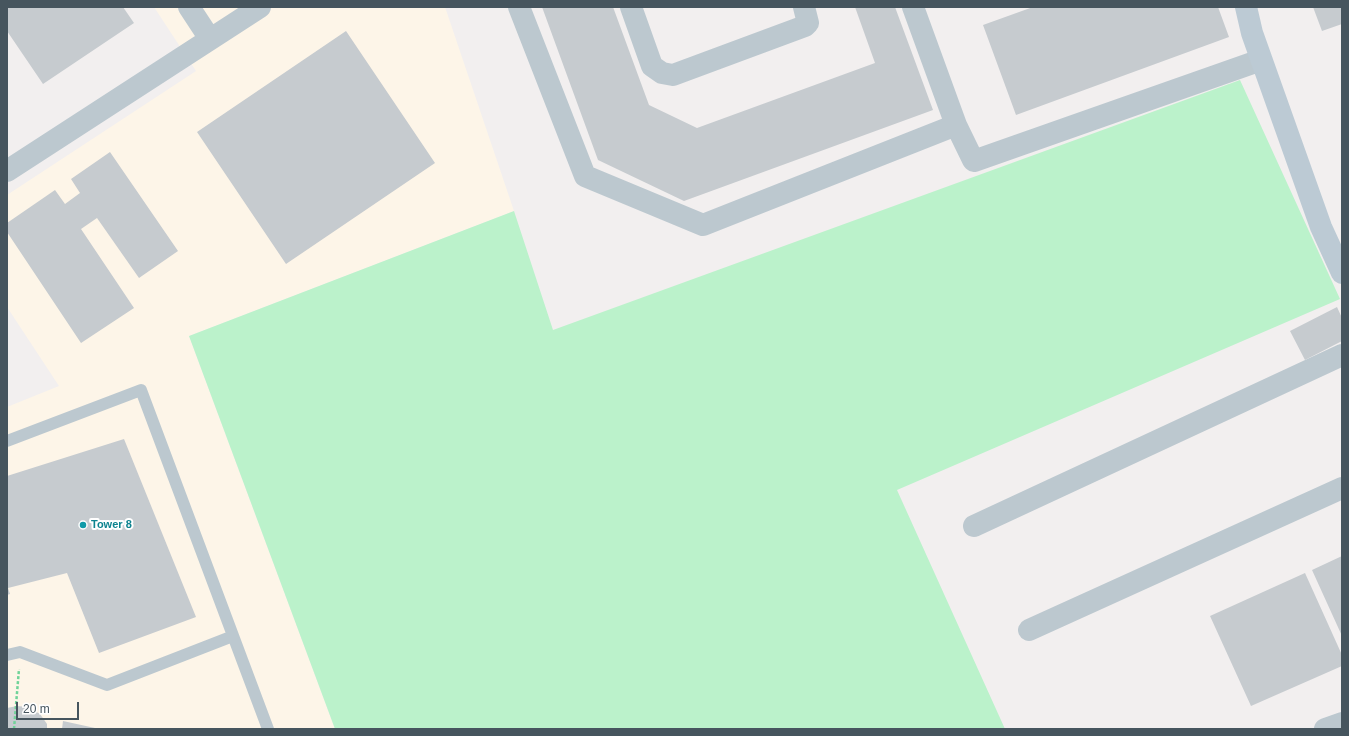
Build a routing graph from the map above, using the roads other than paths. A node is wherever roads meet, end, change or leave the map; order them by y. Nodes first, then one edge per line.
1 (189, 7) edge
2 (260, 7) edge
3 (519, 7) edge
4 (631, 7) edge
5 (804, 7) edge
6 (912, 7) edge
7 (1248, 8) edge
8 (210, 39) junction
9 (1262, 60) junction
10 (956, 125) junction
11 (7, 171) edge
12 (1342, 273) edge
13 (1342, 355) edge
14 (7, 441) edge
15 (1342, 488) edge
16 (974, 526) dead end
17 (1029, 630) dead end
18 (233, 636) junction
19 (7, 655) edge
20 (1342, 723) edge
21 (268, 729) edge
22 (1325, 729) edge

1 - 8 street
2 - 8 street
3 - 10 street
4 - 5 street
6 - 10 street
7 - 9 street
8 - 11 street
9 - 10 street
9 - 12 street
13 - 16 street
14 - 18 lane
15 - 17 street
18 - 19 lane
18 - 21 lane
20 - 22 street

